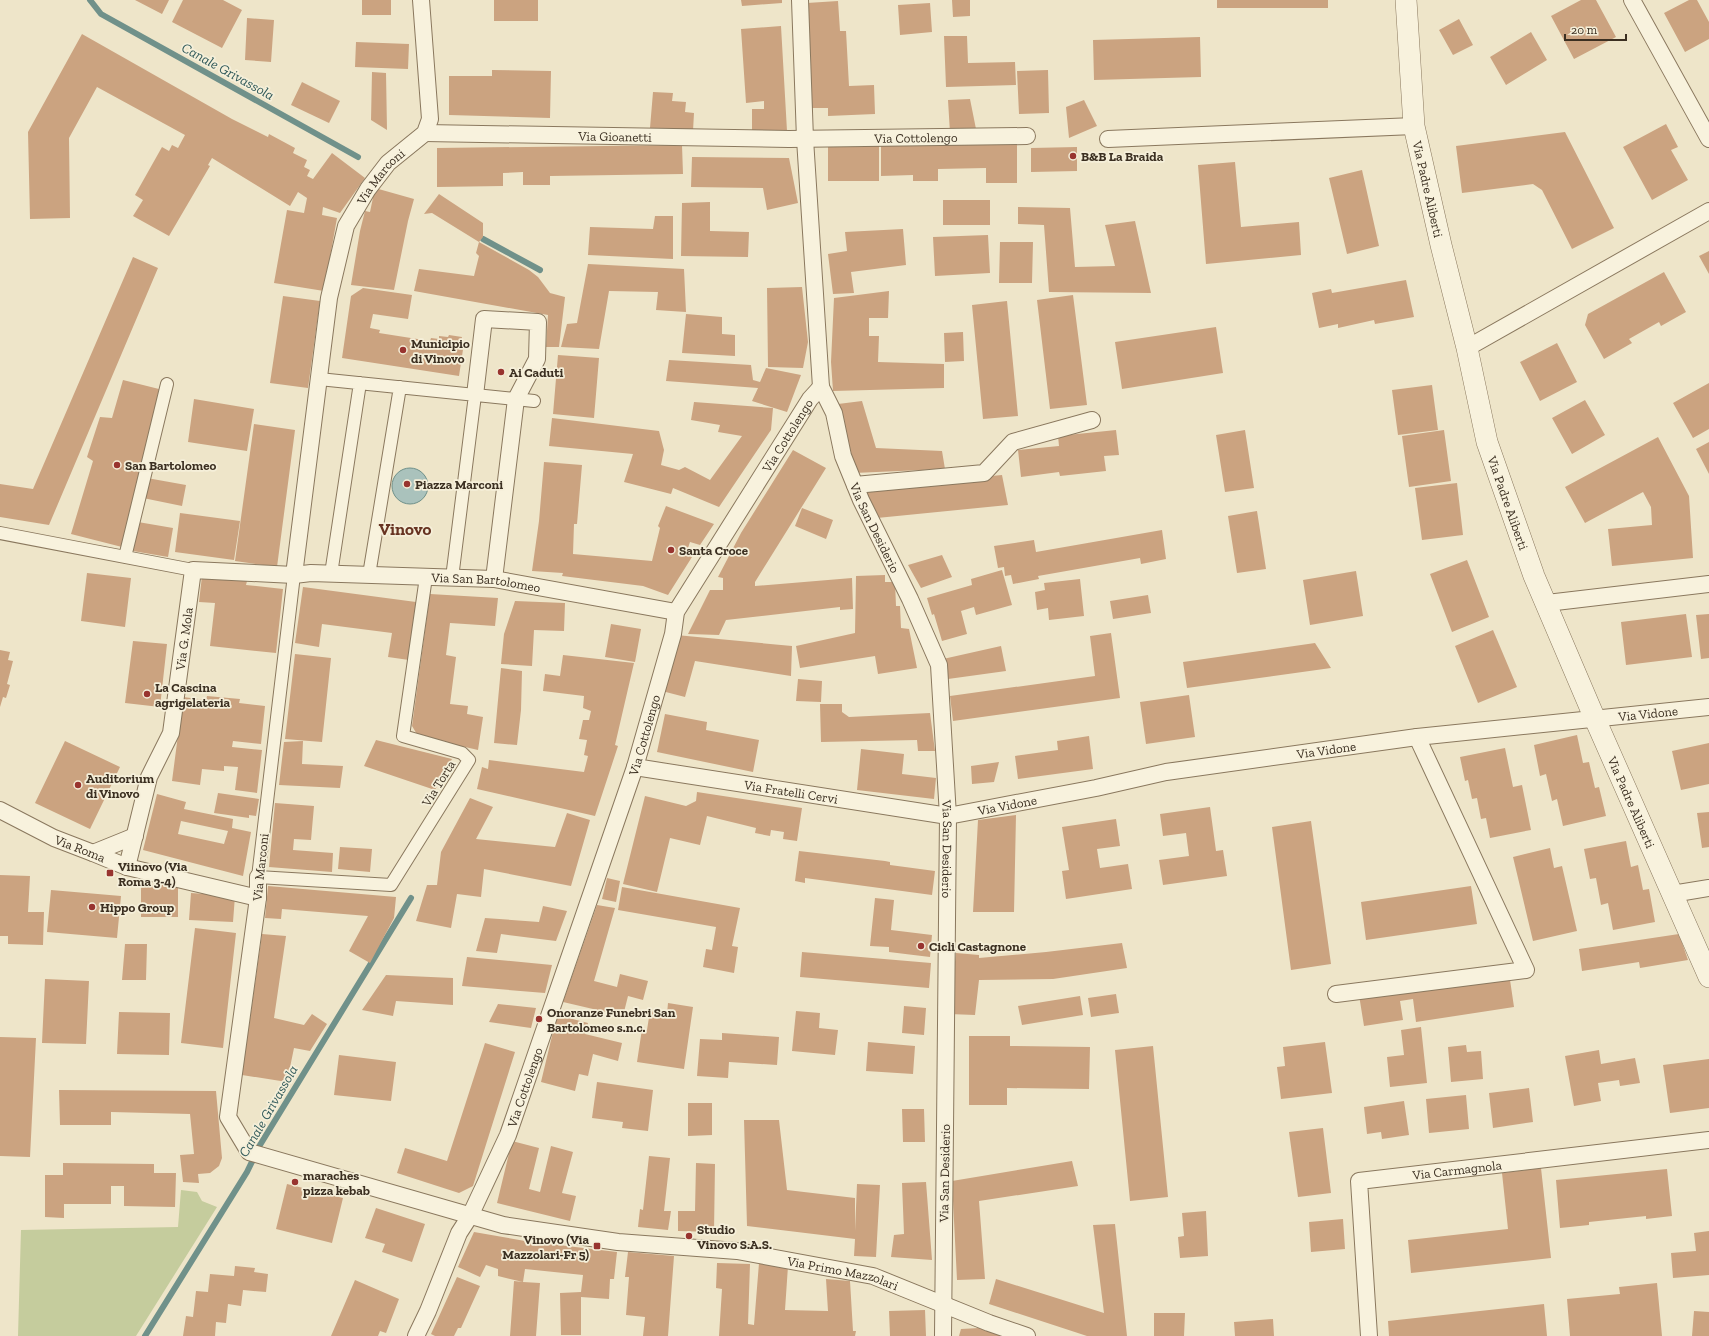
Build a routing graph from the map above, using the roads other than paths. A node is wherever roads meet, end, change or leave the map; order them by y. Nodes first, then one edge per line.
1 (421, 0) edge
2 (800, 0) edge
3 (1406, 0) edge
4 (1632, 0) edge
5 (1414, 126) junction
6 (425, 133) junction
7 (1027, 136) dead end
8 (805, 139) junction
9 (1108, 139) dead end
10 (1709, 139) edge
11 (1709, 211) edge
12 (1467, 348) junction
13 (319, 379) junction
14 (360, 383) junction
15 (167, 384) dead end
16 (400, 387) junction
17 (821, 387) junction
18 (475, 394) junction
19 (516, 399) junction
20 (534, 401) dead end
21 (1092, 420) dead end
22 (855, 485) junction
23 (0, 533) edge
24 (125, 557) junction
25 (193, 570) junction
26 (332, 574) junction
27 (370, 575) junction
28 (294, 576) junction
29 (426, 577) junction
30 (452, 578) junction
31 (494, 579) junction
32 (1709, 584) edge
33 (1547, 603) junction
34 (676, 612) junction
35 (1709, 706) edge
36 (1595, 720) junction
37 (1417, 737) junction
38 (635, 767) junction
39 (0, 810) edge
40 (948, 816) junction
41 (135, 836) junction
42 (93, 853) junction
43 (127, 867) junction
44 (258, 877) junction
45 (1709, 888) edge
46 (1672, 894) junction
47 (258, 898) junction
48 (1709, 977) edge
49 (1336, 994) dead end
50 (1709, 1140) edge
51 (254, 1154) joint
52 (470, 1216) junction
53 (942, 1303) junction
54 (416, 1336) edge
55 (943, 1336) edge
56 (1027, 1336) edge
57 (1370, 1336) edge

1 - 6 street
2 - 8 street, Via Cottolengo
3 - 5 street, Via Padre Aliberti
4 - 10 street
5 - 9 street
5 - 12 street, Via Padre Aliberti
6 - 8 street, Via Gioanetti
6 - 13 street, Via Marconi
7 - 8 street, Via Cottolengo
8 - 17 street, Via Cottolengo
11 - 12 street
12 - 33 street, Via Padre Aliberti
13 - 14 street
13 - 28 street
14 - 16 street
14 - 26 street
15 - 24 street
16 - 18 street
16 - 27 street
17 - 22 street, Via San Desiderio
17 - 34 street, Via Cottolengo
18 - 19 street
18 - 19 street
18 - 30 street
19 - 20 street
19 - 31 street
21 - 22 street
22 - 40 street, Via San Desiderio
23 - 24 street
24 - 25 street
25 - 28 street, Via San Bartolomeo
25 - 41 street, Via G. Mola
26 - 27 street, Via San Bartolomeo
26 - 28 street, Via San Bartolomeo
27 - 29 street, Via San Bartolomeo
28 - 44 street, Via Marconi
29 - 30 street, Via San Bartolomeo
29 - 44 street, Via Torta
30 - 31 street, Via San Bartolomeo
31 - 34 street, Via San Bartolomeo
32 - 33 street
33 - 36 street, Via Padre Aliberti
34 - 38 street, Via Cottolengo
35 - 36 street, Via Vidone
36 - 37 street, Via Vidone
36 - 46 street, Via Padre Aliberti
37 - 40 street, Via Vidone
37 - 49 street
38 - 40 street, Via Fratelli Cervi
38 - 52 street, Via Cottolengo
39 - 42 street, Via Roma
40 - 53 street, Via San Desiderio
41 - 42 street
41 - 43 street, Via G. Mola
42 - 43 street, Via Roma
43 - 47 street, Via Roma
44 - 47 street, Via Marconi
45 - 46 street
46 - 48 street, Via Padre Aliberti
47 - 51 street, Via Marconi
50 - 57 street, Via Carmagnola
51 - 52 street, Via Primo Mazzolari
52 - 53 street, Via Primo Mazzolari
52 - 54 street, Via Cottolengo
53 - 55 street, Via San Desiderio
53 - 56 street, Via Primo Mazzolari

